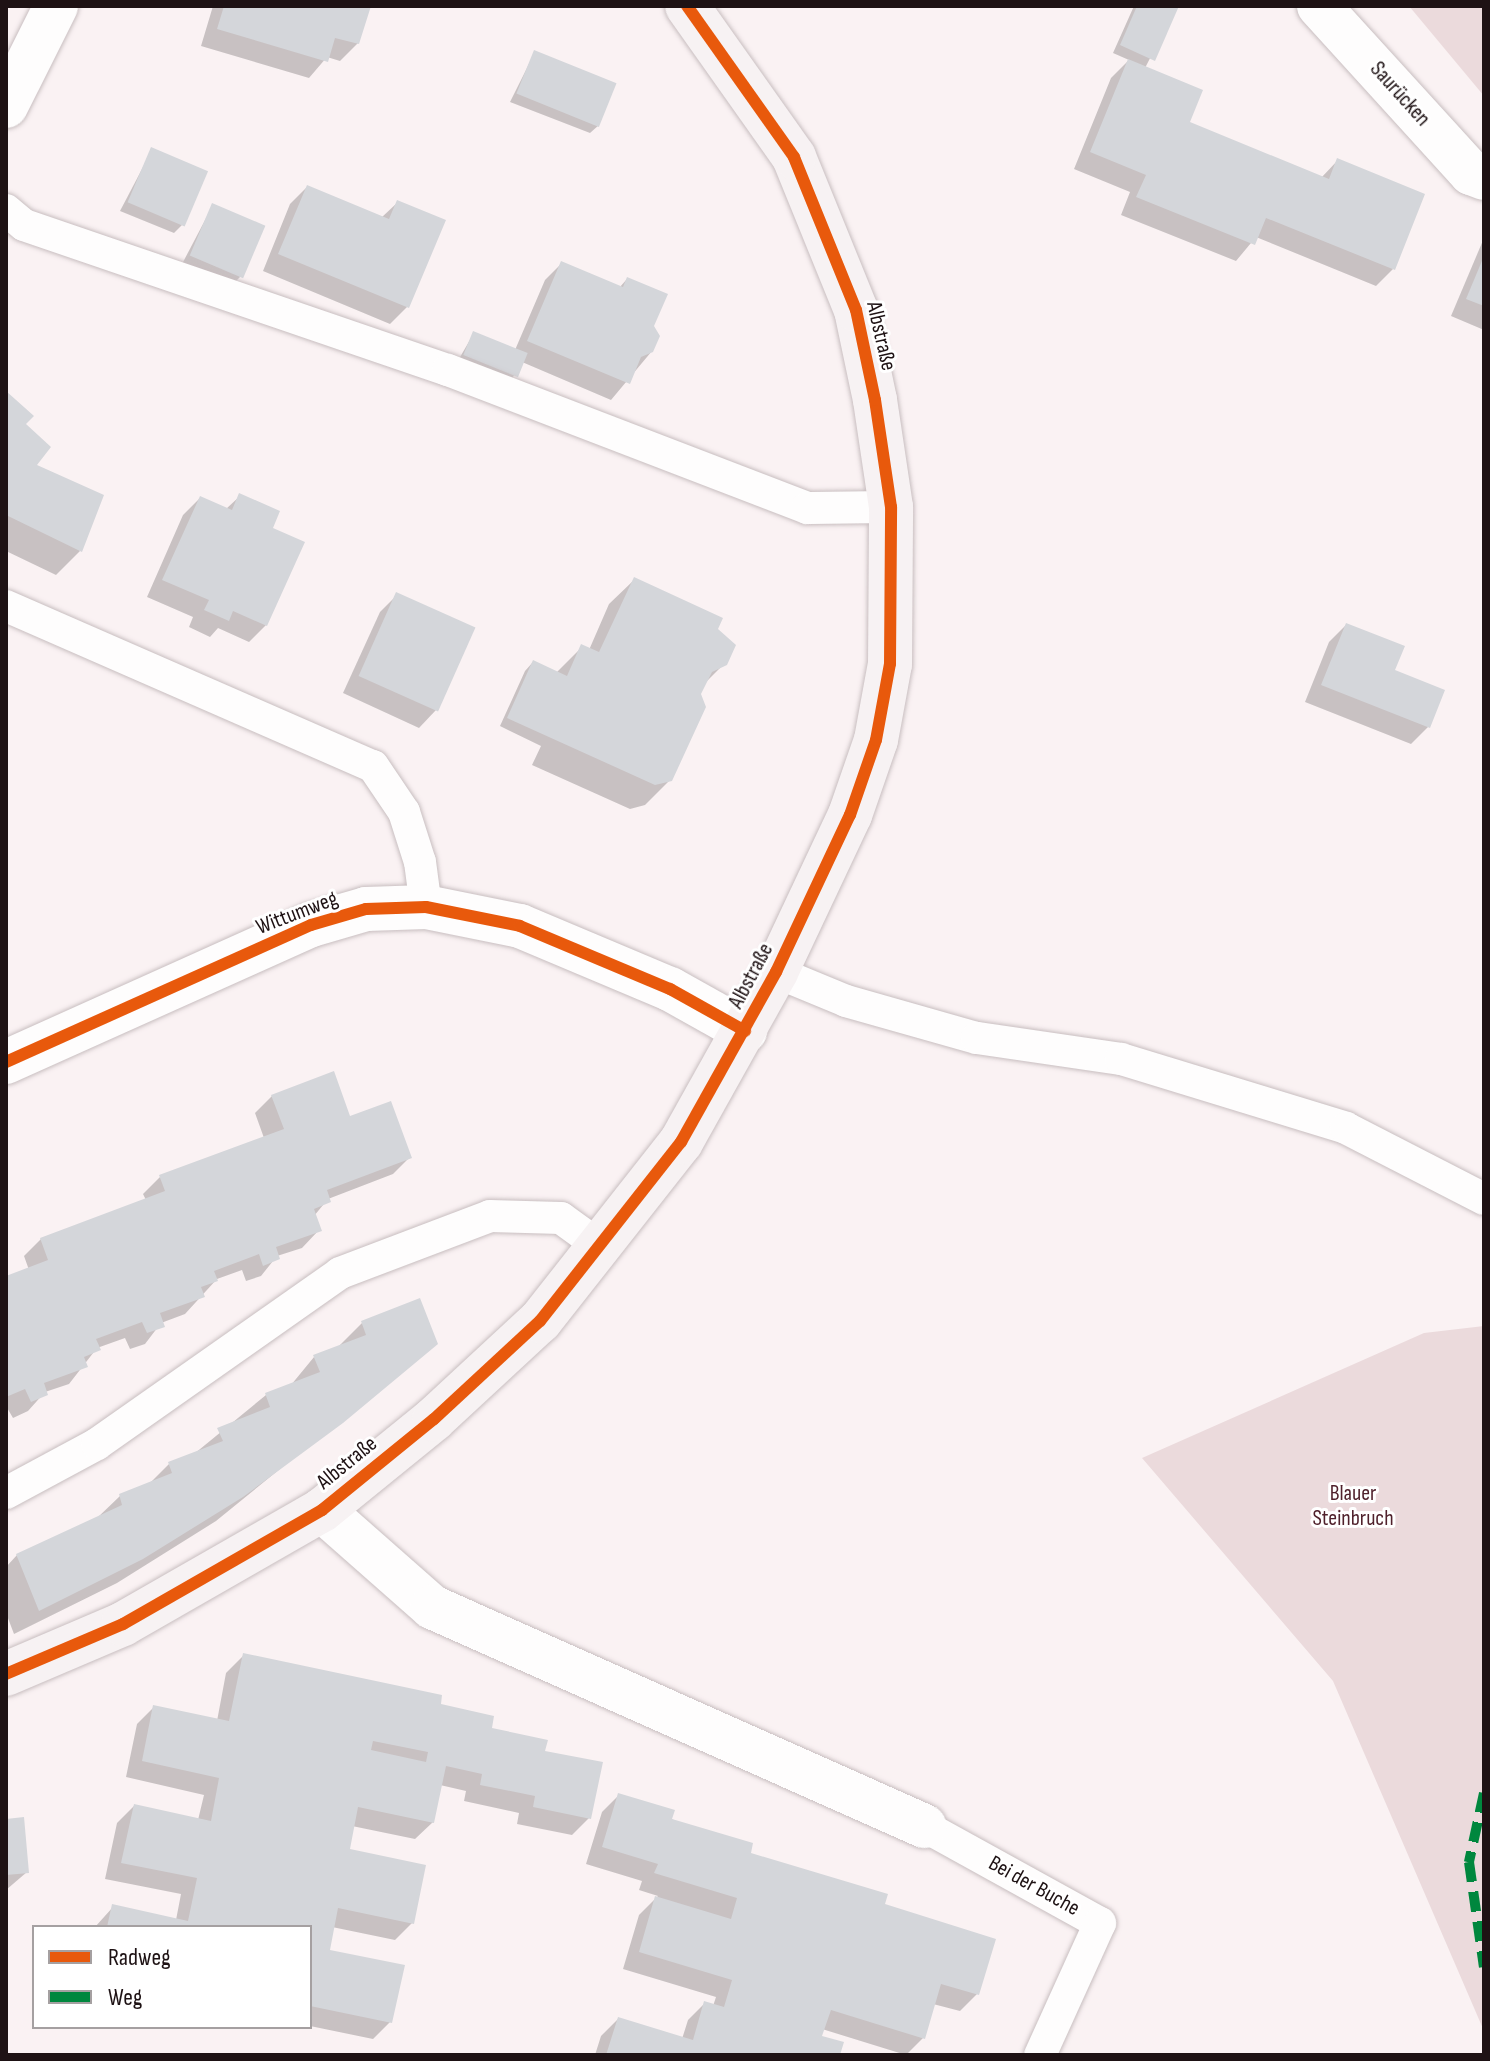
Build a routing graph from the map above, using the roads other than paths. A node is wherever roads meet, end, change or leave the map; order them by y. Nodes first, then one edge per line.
1 (56, 6) edge
2 (687, 6) edge
3 (1319, 6) edge
4 (6, 106) edge
5 (1484, 178) edge
6 (6, 210) edge
7 (891, 507) junction
8 (6, 606) edge
9 (426, 907) junction
10 (776, 972) junction
11 (745, 1031) junction
12 (6, 1062) edge
13 (1484, 1199) edge
14 (601, 1247) junction
15 (6, 1493) edge
16 (322, 1510) junction
17 (6, 1674) edge
18 (924, 1826) joint
19 (1040, 2055) edge

1 - 4 street
2 - 7 street, Albstraße
3 - 5 street, Saurücken
6 - 7 lane
7 - 10 street, Albstraße
8 - 9 lane
9 - 11 street, Wittumweg
9 - 12 street, Wittumweg
10 - 11 street, Albstraße
10 - 13 lane
11 - 14 street, Albstraße
14 - 15 lane
14 - 16 street, Albstraße
16 - 17 street, Albstraße
16 - 18 street, Albstraße
18 - 19 lane, Bei der Buche

